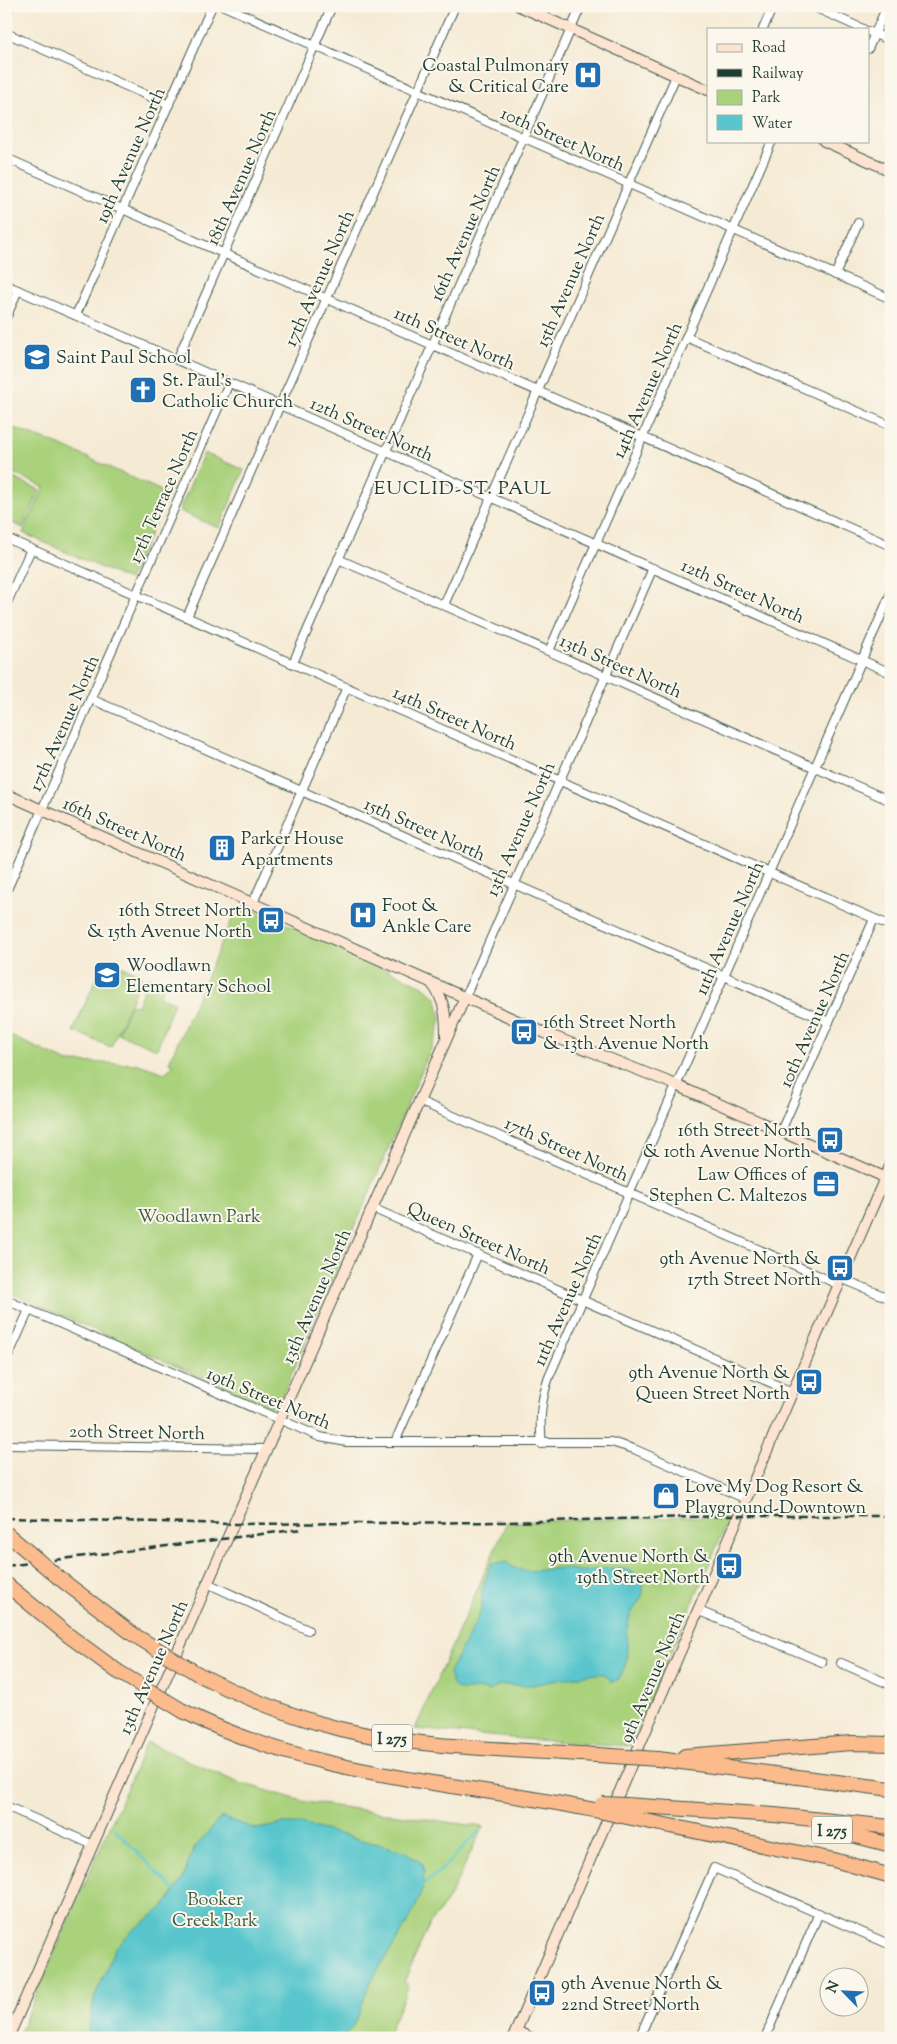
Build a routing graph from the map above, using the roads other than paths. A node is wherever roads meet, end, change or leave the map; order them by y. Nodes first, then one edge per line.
1 (10, 6) edge
2 (212, 6) edge
3 (224, 6) edge
4 (332, 6) edge
5 (455, 6) edge
6 (519, 6) edge
7 (581, 6) edge
8 (772, 6) edge
9 (812, 6) edge
10 (887, 6) edge
11 (6, 14) edge
12 (763, 28) edge
13 (861, 28) edge
14 (571, 29) junction
15 (872, 32) edge
16 (6, 33) edge
17 (891, 41) edge
18 (315, 46) junction
19 (676, 76) junction
20 (707, 90) edge
21 (418, 91) junction
22 (169, 105) junction
23 (523, 138) junction
24 (772, 142) edge
25 (826, 142) edge
26 (6, 158) edge
27 (891, 171) edge
28 (629, 184) junction
29 (123, 209) junction
30 (858, 223) dead end
31 (734, 230) junction
32 (224, 253) junction
33 (835, 274) junction
34 (6, 285) edge
35 (18, 290) junction
36 (327, 298) junction
37 (891, 299) edge
38 (76, 315) junction
39 (6, 318) edge
40 (686, 337) junction
41 (432, 345) junction
42 (177, 360) junction
43 (230, 382) junction
44 (538, 391) junction
45 (280, 405) junction
46 (891, 426) edge
47 (643, 437) junction
48 (386, 451) junction
49 (491, 497) junction
50 (6, 538) edge
51 (596, 543) junction
52 (891, 546) edge
53 (31, 549) junction
54 (338, 559) junction
55 (653, 568) junction
56 (891, 593) edge
57 (136, 595) junction
58 (6, 605) edge
59 (444, 606) junction
60 (187, 617) junction
61 (549, 651) junction
62 (862, 660) junction
63 (293, 663) junction
64 (891, 672) edge
65 (606, 676) junction
66 (347, 687) junction
67 (91, 699) junction
68 (815, 768) junction
69 (560, 780) junction
70 (302, 791) junction
71 (6, 794) edge
72 (891, 801) edge
73 (42, 810) junction
74 (769, 872) junction
75 (514, 884) junction
76 (6, 892) edge
77 (252, 903) junction
78 (874, 918) junction
79 (891, 926) edge
80 (724, 976) junction
81 (429, 981) junction
82 (465, 997) junction
83 (829, 1022) junction
84 (446, 1039) junction
85 (676, 1086) junction
86 (419, 1101) junction
87 (781, 1131) junction
88 (891, 1164) edge
89 (888, 1178) edge
90 (629, 1193) junction
91 (372, 1208) junction
92 (478, 1254) junction
93 (841, 1282) junction
94 (6, 1300) edge
95 (583, 1300) junction
96 (891, 1300) edge
97 (29, 1310) junction
98 (6, 1361) edge
99 (792, 1392) junction
100 (279, 1420) junction
101 (395, 1442) junction
102 (542, 1444) junction
103 (6, 1445) edge
104 (266, 1449) junction
105 (746, 1498) junction
106 (6, 1533) edge
107 (207, 1584) junction
108 (8, 1585) edge
109 (699, 1611) junction
110 (308, 1630) dead end
111 (822, 1662) dead end
112 (841, 1663) dead end
113 (891, 1685) edge
114 (891, 1744) edge
115 (658, 1758) junction
116 (891, 1789) edge
117 (6, 1806) edge
118 (624, 1811) junction
119 (774, 1815) junction
120 (891, 1827) edge
121 (93, 1845) junction
122 (891, 1845) edge
123 (891, 1876) edge
124 (819, 1913) junction
125 (891, 1945) edge
126 (514, 2034) edge
127 (8, 2038) edge
128 (531, 2038) edge
129 (640, 2038) edge
130 (765, 2038) edge

1 - 11 street
2 - 22 street, 19th Avenue North
3 - 18 street, 10th Street North
4 - 18 street, 18th Avenue North
5 - 21 street, 17th Avenue North
6 - 14 street
7 - 14 street, 16th Avenue North
8 - 12 street
9 - 13 street
10 - 15 street
14 - 19 street
14 - 23 street, 16th Avenue North
15 - 17 street
16 - 22 street
18 - 21 street, 10th Street North
18 - 32 street, 18th Avenue North
19 - 20 street
19 - 28 street, 15th Avenue North
21 - 23 street, 10th Street North
21 - 36 street, 17th Avenue North
22 - 29 street, 19th Avenue North
23 - 28 street, 10th Street North
23 - 41 street, 16th Avenue North
24 - 31 street, 14th Avenue North
25 - 27 street
26 - 29 street, 11th Street North
28 - 31 street, 10th Street North
28 - 44 street, 15th Avenue North
29 - 32 street, 11th Street North
29 - 38 street, 19th Avenue North
30 - 33 street
31 - 33 street, 10th Street North
31 - 40 street, 14th Avenue North
32 - 36 street, 11th Street North
32 - 42 street, 18th Avenue North
33 - 37 street, 10th Street North
34 - 35 street, 12th Street North
35 - 38 street, 12th Street North
35 - 39 street
36 - 41 street, 11th Street North
36 - 45 street, 17th Avenue North
38 - 42 street, 12th Street North
40 - 46 street
40 - 47 street, 14th Avenue North
41 - 44 street, 11th Street North
41 - 48 street, 16th Avenue North
42 - 43 street, 12th Street North
43 - 45 street, 12th Street North
43 - 57 street, 17th Terrace North
44 - 47 street, 11th Street North
44 - 49 street, 15th Avenue North
45 - 48 street, 12th Street North
45 - 60 street, 17th Avenue North
47 - 51 street, 14th Avenue North
47 - 52 street, 11th Street North
48 - 49 street, 12th Street North
48 - 54 street, 16th Avenue North
49 - 51 street, 12th Street North
49 - 59 street, 15th Avenue North
50 - 53 street, 14th Street North
51 - 55 street, 12th Street North
51 - 61 street, 14th Avenue North
53 - 57 street, 14th Street North
53 - 58 street
54 - 59 street, 13th Street North
54 - 63 street, 16th Avenue North
55 - 62 street, 12th Street North
55 - 65 street, 13th Avenue North
56 - 62 street, 11th Avenue North
57 - 60 street, 14th Street North
57 - 67 street, 17th Avenue North
59 - 61 street, 13th Street North
60 - 63 street, 14th Street North
61 - 65 street, 13th Street North
62 - 64 street, 12th Street North
62 - 68 street, 11th Avenue North
63 - 66 street, 14th Street North
65 - 68 street, 13th Street North
65 - 69 street, 13th Avenue North
66 - 69 street, 14th Street North
66 - 70 street
67 - 70 street, 15th Street North
67 - 73 street, 17th Avenue North
68 - 72 street, 13th Street North
68 - 74 street, 11th Avenue North
69 - 74 street, 14th Street North
69 - 75 street, 13th Avenue North
70 - 75 street, 15th Street North
70 - 77 street
71 - 73 street, 16th Street North
73 - 76 street, 17th Avenue North
73 - 77 street, 16th Street North
74 - 78 street, 14th Street North
74 - 80 street, 11th Avenue North
75 - 80 street, 15th Street North
75 - 82 street, 13th Avenue North
77 - 81 street, 16th Street North
78 - 79 street, 14th Street North
78 - 83 street, 10th Avenue North
80 - 83 street, 15th Street North
80 - 85 street, 11th Avenue North
81 - 82 street, 16th Street North
81 - 84 street
82 - 84 street, 13th Avenue North
82 - 85 street, 16th Street North
83 - 87 street, 10th Avenue North
84 - 86 street, 13th Avenue North
85 - 87 street, 16th Street North
85 - 90 street, 11th Avenue North
86 - 90 street, 17th Street North
86 - 91 street, 13th Avenue North
87 - 89 street, 16th Street North
88 - 89 street, 9th Avenue North
89 - 93 street, 9th Avenue North
90 - 93 street, 17th Street North
90 - 95 street, 11th Avenue North
91 - 92 street, Queen Street North
91 - 100 street, 13th Avenue North
92 - 95 street, Queen Street North
92 - 101 street
93 - 96 street, 17th Street North
93 - 99 street, 9th Avenue North
94 - 97 street, 19th Street North
95 - 99 street, Queen Street North
95 - 102 street, 11th Avenue North
97 - 98 street
97 - 100 street, 19th Street North
99 - 105 street, 9th Avenue North
100 - 101 street, 19th Street North
100 - 104 street, 13th Avenue North
101 - 102 street, 19th Street North
102 - 105 street, 19th Street North
103 - 104 street, 20th Street North
104 - 107 street, 13th Avenue North
105 - 109 street, 9th Avenue North
106 - 115 highway, I 275, bridge
107 - 110 street
107 - 121 street, 13th Avenue North
108 - 118 highway, I 275, bridge
109 - 111 street
109 - 126 street, 9th Avenue North
112 - 113 street
114 - 115 highway
115 - 116 highway, I 275
117 - 121 street
118 - 119 highway, I 275
118 - 123 highway
119 - 120 highway
119 - 122 highway, I 275
121 - 127 street, 13th Avenue North
124 - 125 street
124 - 129 street
124 - 130 street
126 - 128 street

